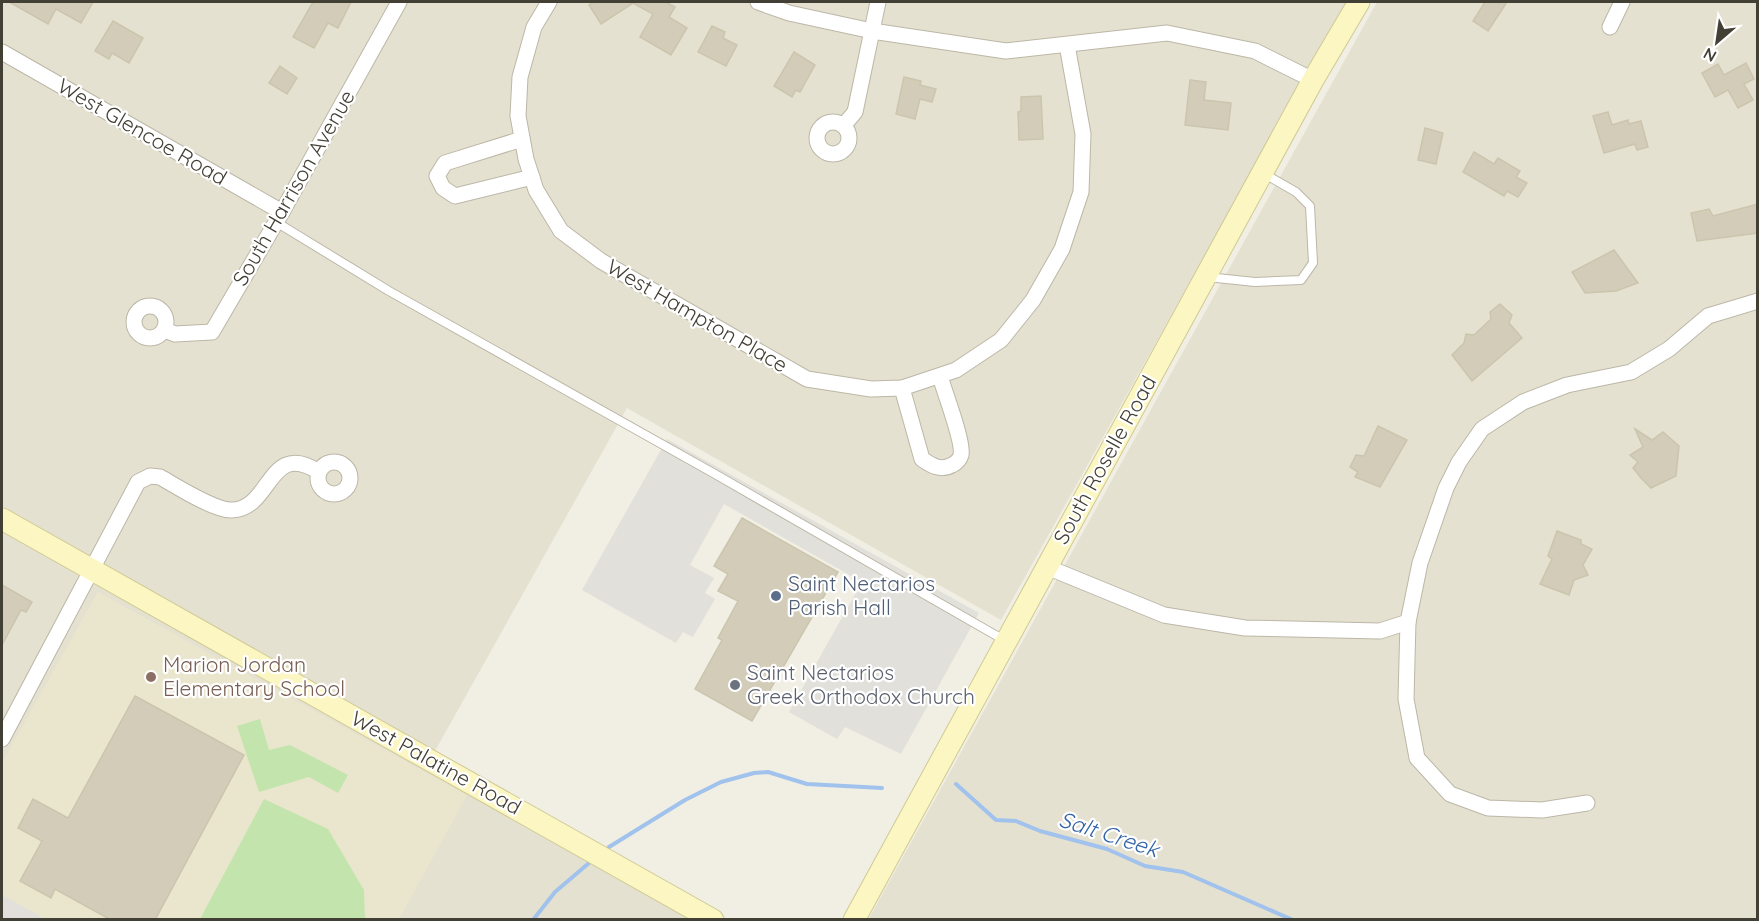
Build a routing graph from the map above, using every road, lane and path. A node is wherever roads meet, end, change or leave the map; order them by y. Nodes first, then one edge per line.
1 (399, 2) edge
2 (549, 2) edge
3 (758, 2) edge
4 (878, 2) edge
5 (1359, 2) edge
6 (1622, 2) edge
7 (1611, 27) dead end
8 (872, 31) junction
9 (1067, 45) junction
10 (2, 52) edge
11 (1313, 80) junction
12 (844, 125) dead end
13 (522, 139) junction
14 (1262, 172) junction
15 (532, 177) junction
16 (279, 217) junction
17 (1205, 276) junction
18 (1758, 301) edge
19 (165, 330) dead end
20 (940, 376) junction
21 (902, 388) junction
22 (319, 472) dead end
23 (2, 519) edge
24 (1047, 567) junction
25 (92, 569) junction
26 (1408, 622) junction
27 (1006, 641) junction
28 (2, 739) edge
29 (1587, 803) dead end
30 (713, 920) edge
31 (854, 920) edge

1 - 16 street, South Harrison Avenue
2 - 13 street, West Hampton Place
3 - 8 street
4 - 8 street
5 - 11 main road, South Roselle Road
6 - 7 street
8 - 9 street
8 - 12 street
9 - 11 street
9 - 20 street, West Hampton Place
10 - 16 street, West Glencoe Road
11 - 14 main road, South Roselle Road
13 - 15 street, West Hampton Place
13 - 15 street
14 - 17 main road, South Roselle Road
14 - 17 lane
15 - 21 street, West Hampton Place
16 - 19 street, South Harrison Avenue
16 - 27 lane
17 - 24 main road, South Roselle Road
18 - 26 street
20 - 21 street, West Hampton Place
20 - 21 street
22 - 25 street
23 - 25 main road, West Palatine Road
24 - 26 street
24 - 27 main road, South Roselle Road
25 - 28 street
25 - 30 main road, West Palatine Road
26 - 29 street
27 - 31 main road, South Roselle Road

